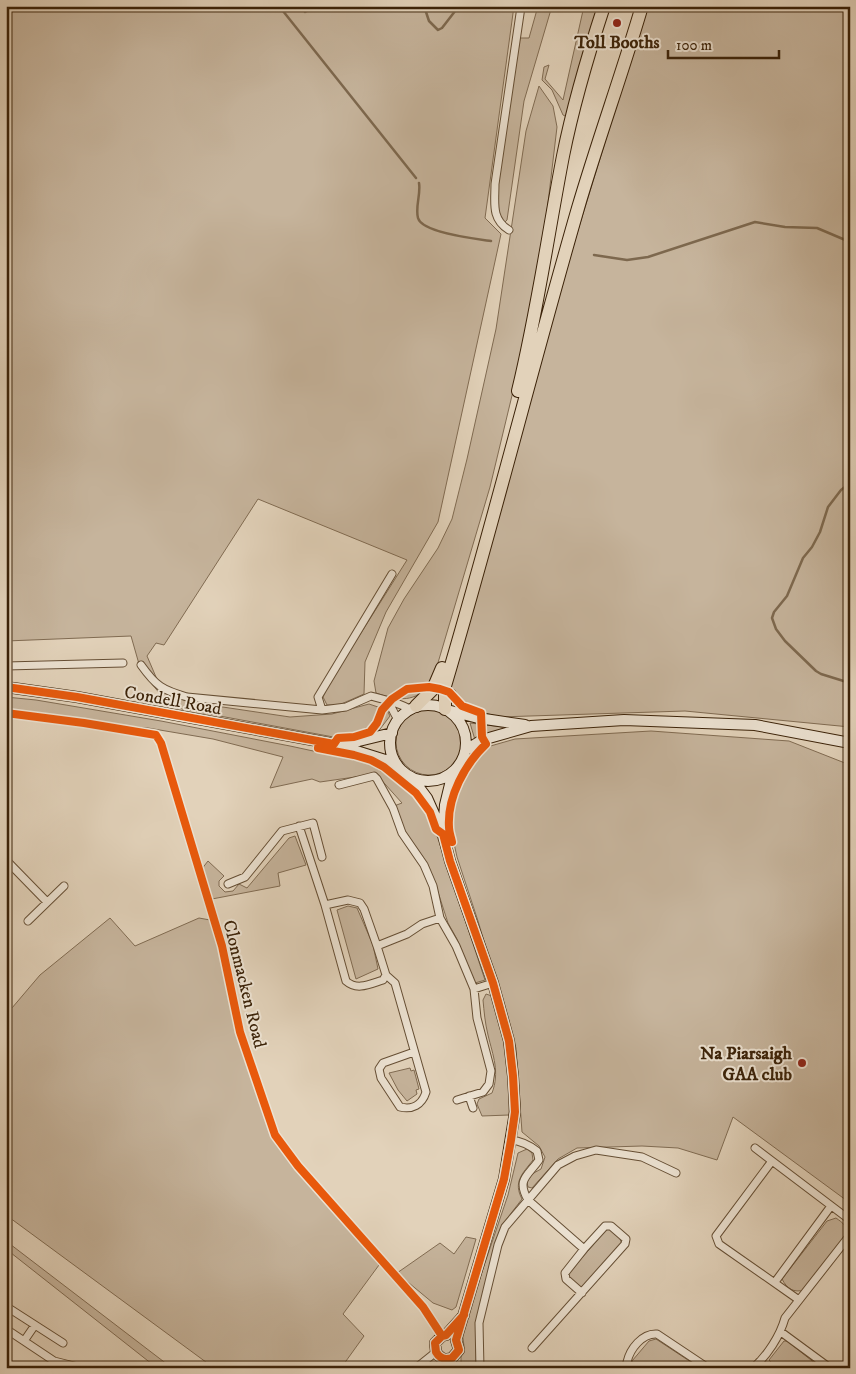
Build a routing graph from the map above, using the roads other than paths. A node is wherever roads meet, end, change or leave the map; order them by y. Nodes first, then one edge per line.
1 (604, 6) edge
2 (642, 6) edge
3 (521, 7) edge
4 (509, 230) dead end
5 (392, 574) dead end
6 (123, 662) dead end
7 (141, 665) dead end
8 (6, 666) edge
9 (6, 687) edge
10 (389, 703) junction
11 (413, 708) junction
12 (322, 710) junction
13 (447, 710) junction
14 (6, 713) edge
15 (398, 720) junction
16 (531, 726) junction
17 (392, 733) junction
18 (850, 743) edge
19 (334, 744) junction
20 (466, 750) junction
21 (396, 763) junction
22 (453, 772) junction
23 (412, 778) junction
24 (339, 785) dead end
25 (299, 826) junction
26 (443, 834) junction
27 (322, 857) dead end
28 (6, 860) edge
29 (228, 884) dead end
30 (64, 886) dead end
31 (47, 902) junction
32 (325, 905) junction
33 (440, 918) junction
34 (28, 921) dead end
35 (377, 946) junction
36 (386, 975) junction
37 (493, 983) junction
38 (474, 989) junction
39 (414, 1052) junction
40 (469, 1096) junction
41 (456, 1100) dead end
42 (473, 1108) dead end
43 (511, 1140) junction
44 (755, 1148) dead end
45 (772, 1161) junction
46 (676, 1173) dead end
47 (528, 1200) junction
48 (831, 1206) junction
49 (850, 1220) edge
50 (850, 1235) edge
51 (584, 1249) junction
52 (775, 1282) junction
53 (582, 1293) junction
54 (799, 1300) junction
55 (7, 1307) edge
56 (464, 1315) junction
57 (35, 1325) junction
58 (6, 1329) edge
59 (781, 1332) junction
60 (444, 1335) junction
61 (456, 1340) junction
62 (24, 1341) junction
63 (63, 1343) dead end
64 (532, 1348) dead end
65 (436, 1352) junction
66 (760, 1362) junction
67 (454, 1363) edge
68 (56, 1364) edge
69 (850, 1364) edge
70 (82, 1368) edge
71 (416, 1368) edge
72 (480, 1368) edge
73 (630, 1368) edge
74 (708, 1368) edge
75 (753, 1368) edge
76 (767, 1368) edge
77 (830, 1368) edge
78 (847, 1368) edge

1 - 11 highway
2 - 13 highway
3 - 4 street
5 - 12 street
6 - 8 street
7 - 12 street
9 - 19 main road, Condell Road
10 - 11 street
10 - 12 street
10 - 15 street
11 - 13 main road
11 - 15 main road
13 - 16 main road
13 - 20 main road
14 - 60 street, Clonmacken Road
15 - 17 main road
16 - 18 main road
16 - 20 main road
17 - 19 main road
17 - 21 main road
19 - 21 main road
20 - 22 main road
21 - 23 main road
22 - 23 main road
22 - 26 main road
23 - 26 main road
24 - 33 street
25 - 27 street
25 - 29 street
25 - 32 street
26 - 37 main road
28 - 31 street
30 - 31 street
31 - 34 street
32 - 35 street
32 - 36 street
33 - 35 street
33 - 38 street
35 - 36 street
36 - 39 street
37 - 38 street
37 - 43 main road
38 - 40 street
39 - 39 street
40 - 41 street
40 - 42 street
43 - 47 street
43 - 56 main road
44 - 45 street
45 - 48 street
45 - 52 street
46 - 47 street
47 - 51 street
47 - 72 street
48 - 49 street
48 - 52 street
50 - 54 street
51 - 53 street
51 - 53 street
52 - 54 street
53 - 64 street
54 - 59 street
55 - 57 street
56 - 60 main road
56 - 61 main road
57 - 62 street
57 - 63 street
58 - 62 street
59 - 66 street
59 - 77 street
60 - 61 main road
60 - 65 main road
61 - 67 main road
62 - 68 street
65 - 67 main road
65 - 71 street
66 - 75 street
66 - 76 street
68 - 70 street
69 - 78 street
73 - 74 street

